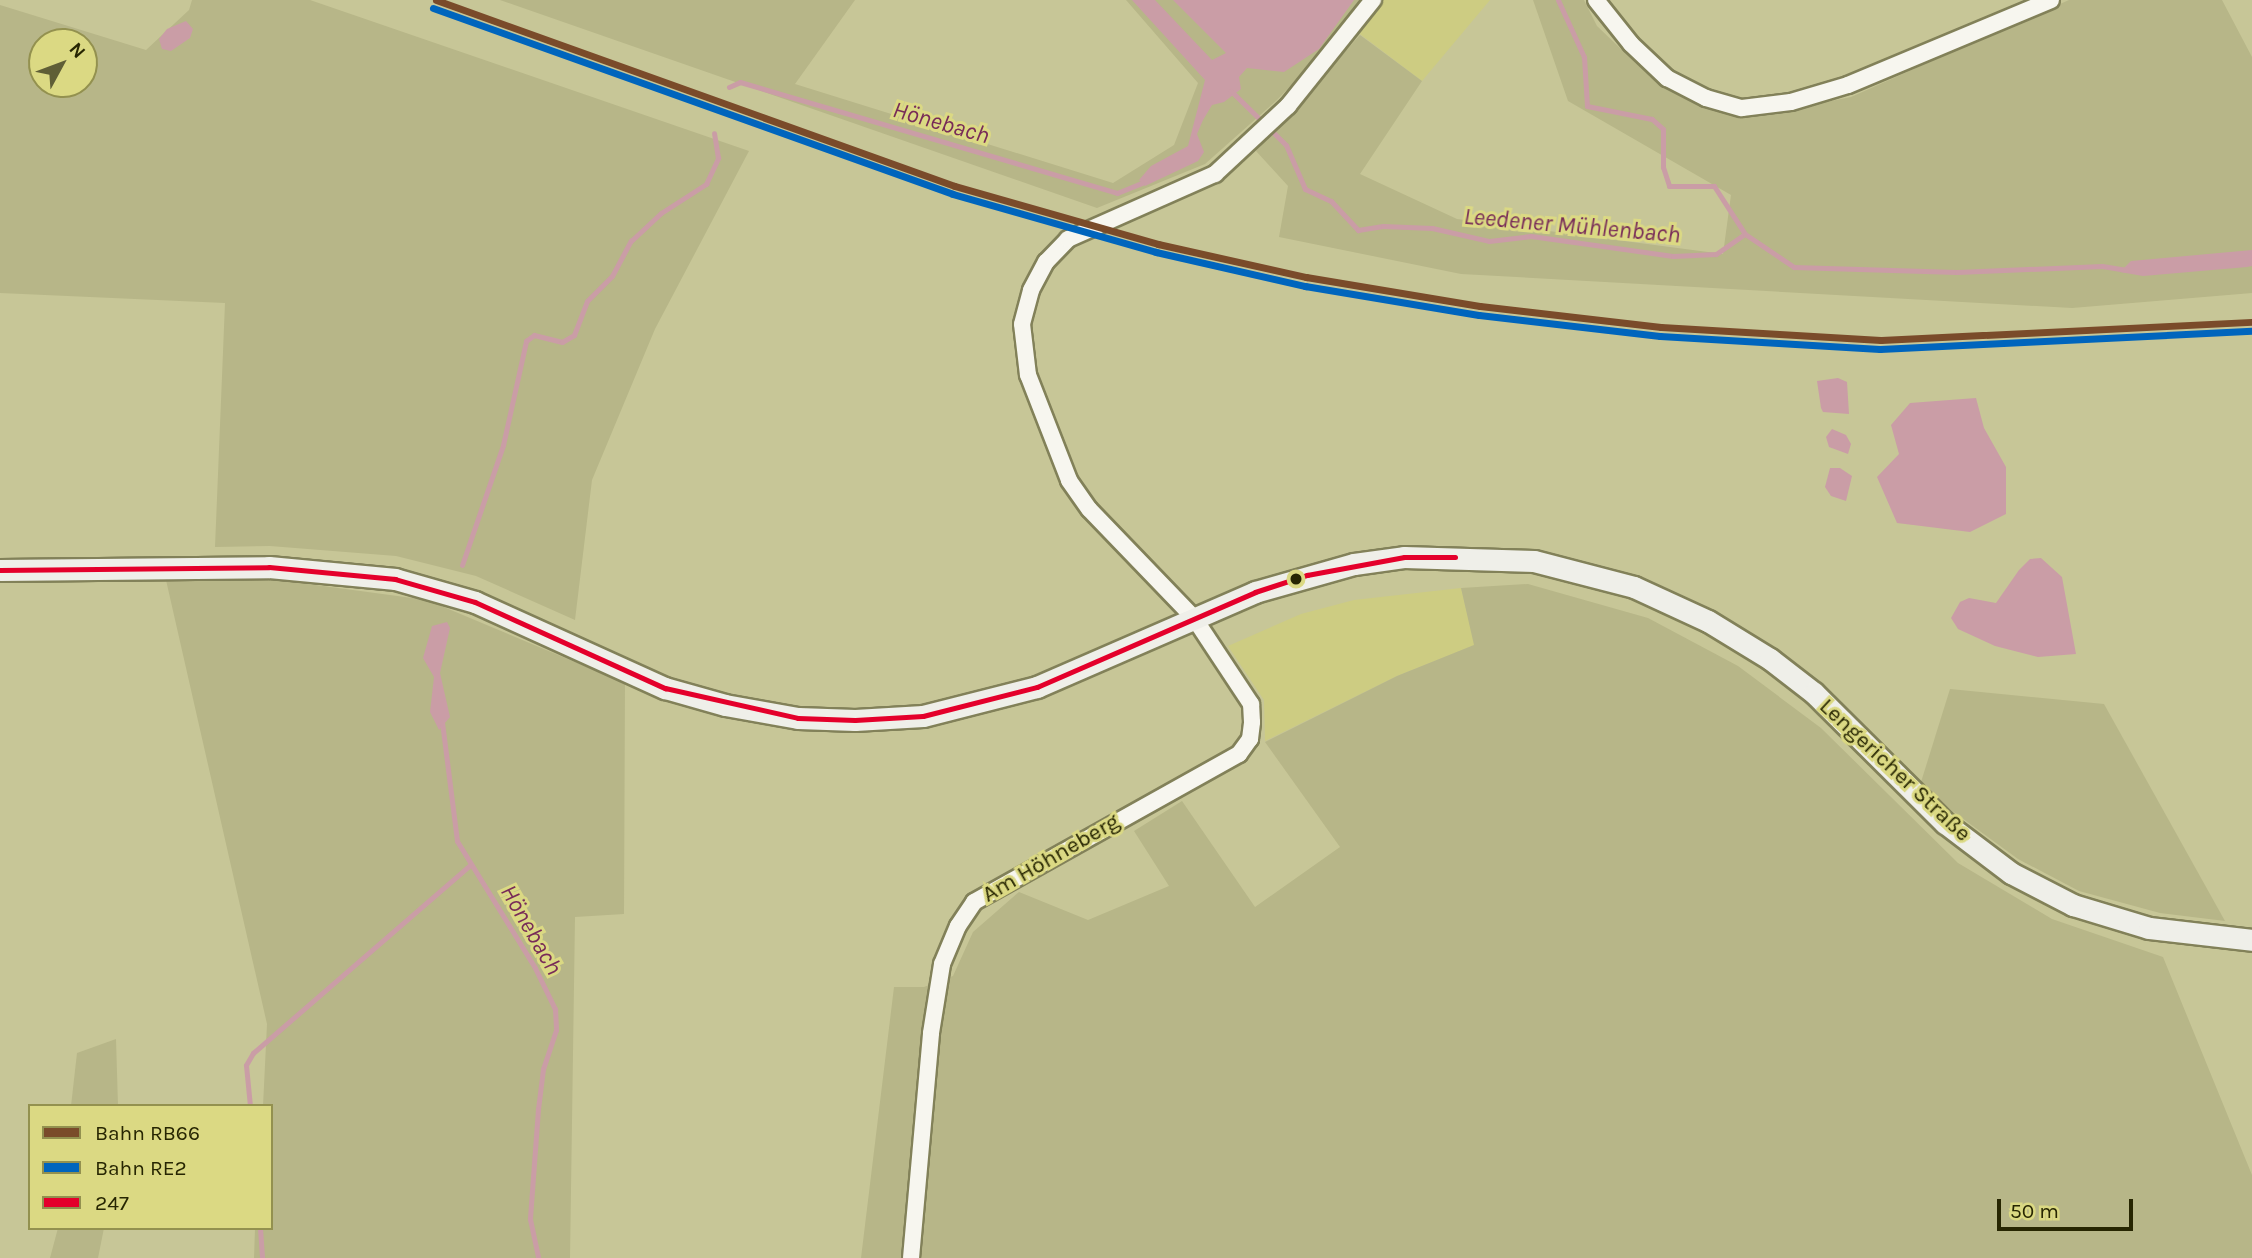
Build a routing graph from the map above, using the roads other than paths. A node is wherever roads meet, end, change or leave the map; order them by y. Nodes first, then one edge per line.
1 (1373, 0) edge
2 (1597, 0) edge
3 (2051, 0) edge
4 (0, 570) edge
5 (1194, 618) junction
6 (2252, 940) edge
7 (911, 1258) edge

1 - 5 street, Am Höhneberg
2 - 3 street
4 - 5 main road, Lengericher Straße
5 - 6 main road, Lengericher Straße
5 - 7 street, Am Höhneberg

